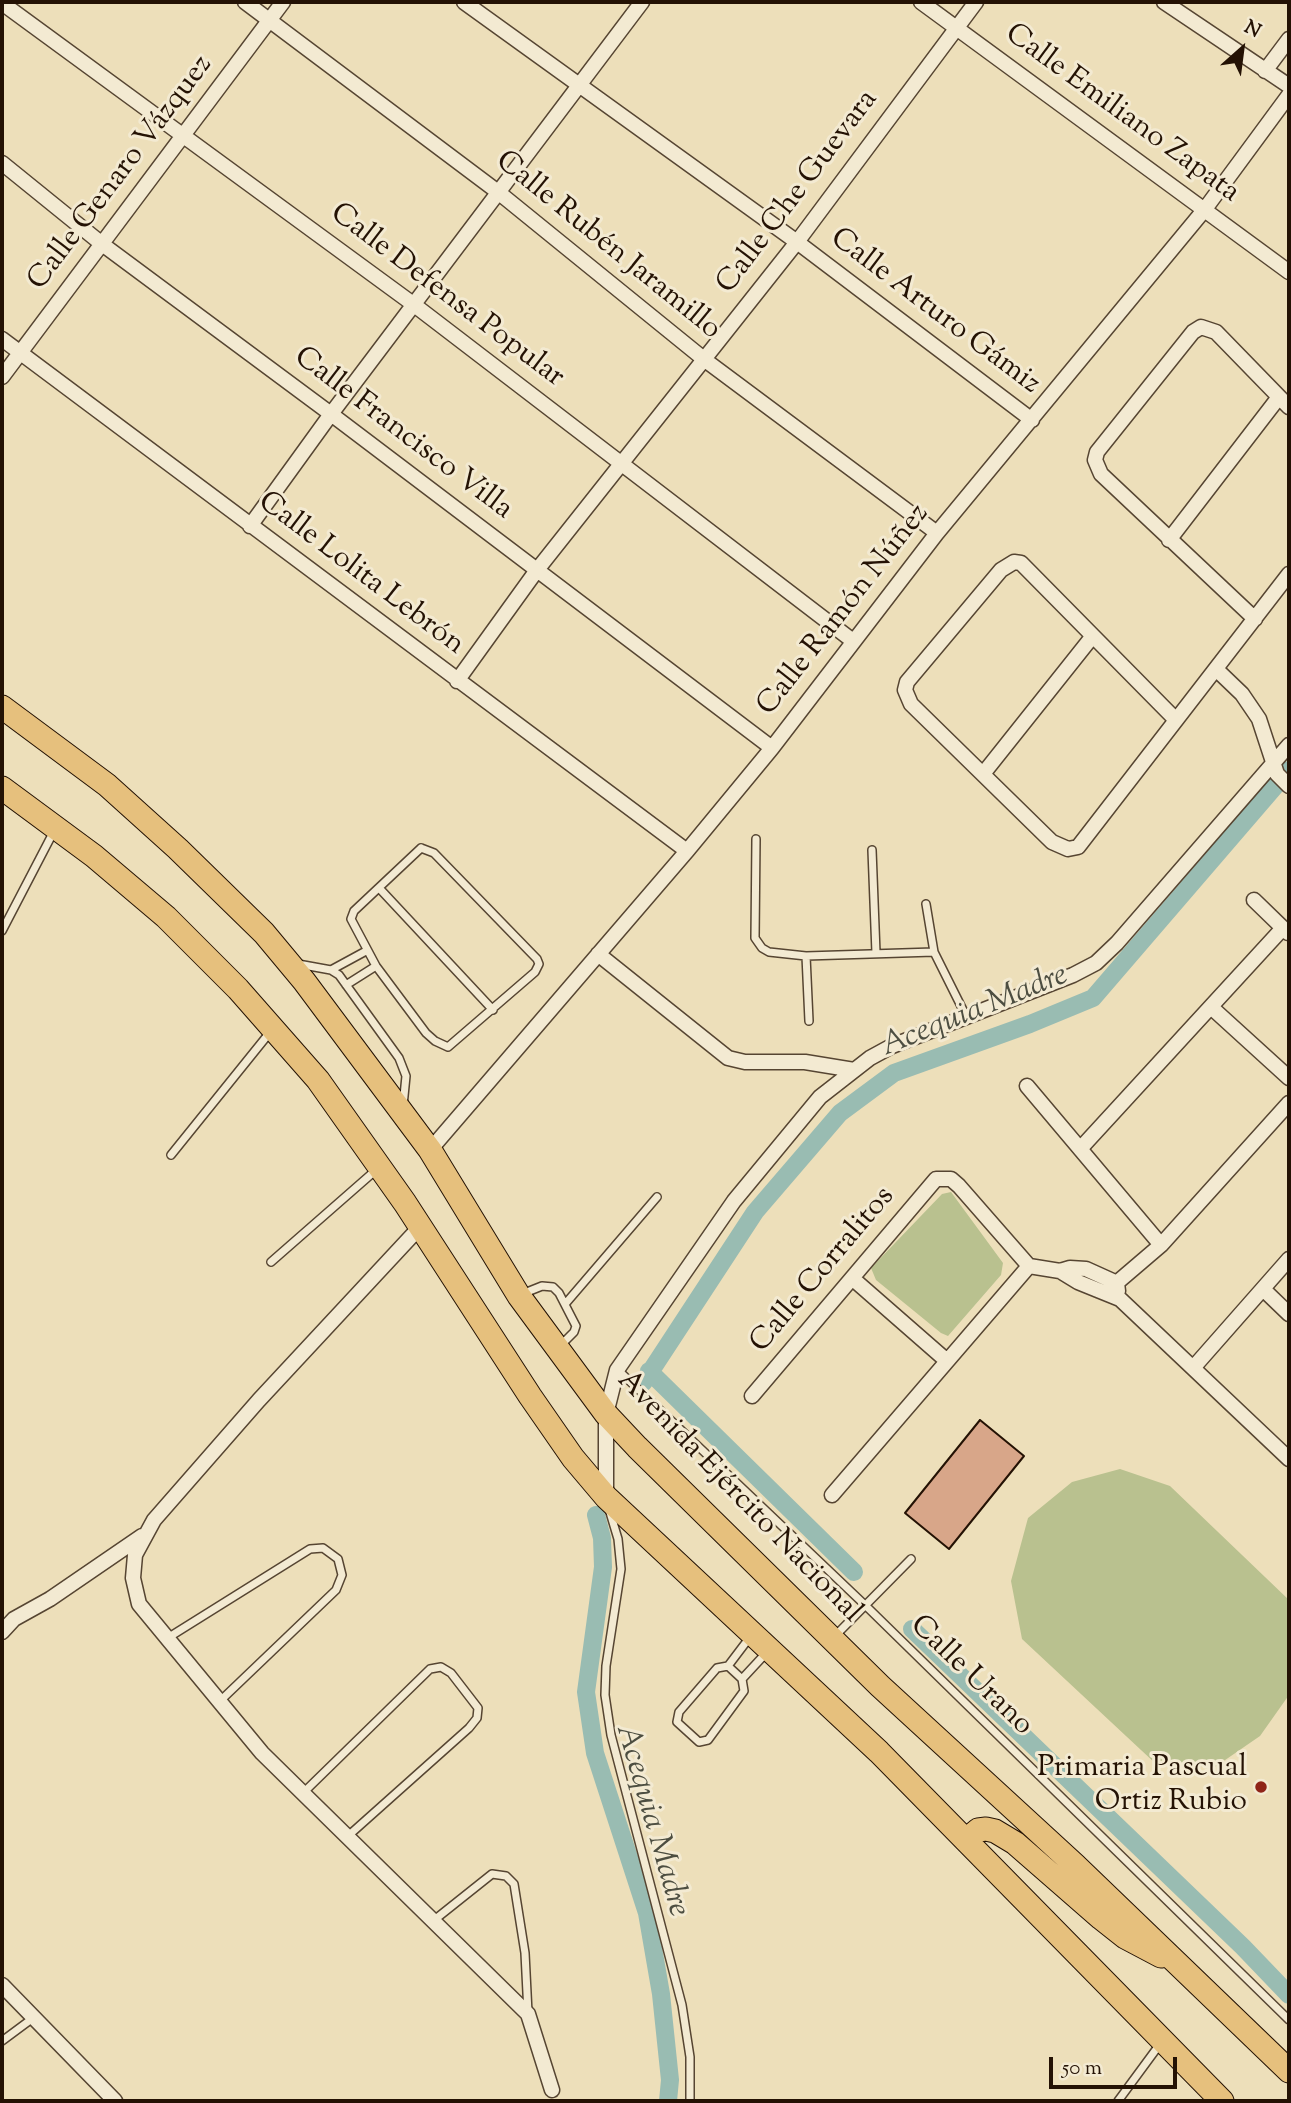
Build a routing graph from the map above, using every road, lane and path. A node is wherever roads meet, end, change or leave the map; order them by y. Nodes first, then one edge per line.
1 (245, 2) edge
2 (283, 2) edge
3 (464, 2) edge
4 (642, 2) edge
5 (920, 2) edge
6 (976, 2) edge
7 (1164, 2) edge
8 (2, 3) edge
9 (270, 19) junction
10 (957, 28) junction
11 (1289, 39) edge
12 (1265, 71) junction
13 (579, 84) junction
14 (1289, 86) edge
15 (1289, 95) edge
16 (184, 136) junction
17 (2, 163) edge
18 (498, 192) junction
19 (1205, 209) junction
20 (797, 242) junction
21 (102, 244) junction
22 (1289, 272) edge
23 (414, 304) junction
24 (2, 339) edge
25 (20, 353) junction
26 (705, 359) junction
27 (2, 377) edge
28 (1284, 402) edge
29 (331, 414) junction
30 (1032, 420) junction
31 (623, 463) junction
32 (250, 526) junction
33 (937, 533) junction
34 (1169, 540) junction
35 (537, 570) junction
36 (1289, 574) edge
37 (1255, 619) junction
38 (1092, 637) junction
39 (853, 641) junction
40 (1217, 670) junction
41 (457, 681) junction
42 (2, 707) edge
43 (1176, 720) junction
44 (1289, 745) edge
45 (772, 748) junction
46 (1275, 769) junction
47 (983, 774) junction
48 (1289, 786) edge
49 (2, 788) edge
50 (56, 828) junction
51 (756, 839) dead end
52 (872, 850) dead end
53 (687, 852) junction
54 (380, 889) junction
55 (1254, 900) dead end
56 (926, 904) dead end
57 (2, 931) edge
58 (1286, 931) edge
59 (366, 951) junction
60 (934, 952) junction
61 (876, 953) junction
62 (598, 954) junction
63 (806, 956) junction
64 (288, 962) junction
65 (376, 966) junction
66 (331, 970) junction
67 (346, 985) junction
68 (1210, 1007) junction
69 (493, 1010) junction
70 (966, 1016) junction
71 (809, 1021) dead end
72 (273, 1028) junction
73 (853, 1070) junction
74 (1289, 1078) edge
75 (1027, 1086) dead end
76 (1289, 1103) edge
77 (403, 1114) junction
78 (1080, 1149) junction
79 (430, 1150) junction
80 (171, 1155) dead end
81 (379, 1167) junction
82 (657, 1197) dead end
83 (420, 1227) junction
84 (1161, 1245) junction
85 (1289, 1259) edge
86 (271, 1262) dead end
87 (1029, 1266) junction
88 (852, 1278) junction
89 (1111, 1287) junction
90 (1263, 1289) junction
91 (519, 1296) junction
92 (566, 1303) junction
93 (1289, 1314) edge
94 (558, 1348) junction
95 (947, 1361) junction
96 (1193, 1368) junction
97 (617, 1370) junction
98 (752, 1396) dead end
99 (606, 1414) junction
100 (1289, 1459) edge
101 (832, 1495) dead end
102 (606, 1497) junction
103 (146, 1534) junction
104 (911, 1559) dead end
105 (866, 1606) junction
106 (2, 1632) edge
107 (165, 1639) junction
108 (832, 1639) junction
109 (761, 1642) junction
110 (728, 1666) junction
111 (742, 1679) junction
112 (219, 1702) junction
113 (302, 1793) junction
114 (347, 1837) junction
115 (966, 1840) junction
116 (433, 1921) junction
117 (1183, 1966) junction
118 (2, 1985) edge
119 (528, 2014) junction
120 (33, 2018) junction
121 (1289, 2020) edge
122 (2, 2041) edge
123 (1162, 2041) junction
124 (1289, 2071) edge
125 (552, 2090) dead end
126 (115, 2101) edge
127 (690, 2101) edge
128 (1118, 2101) edge
129 (1222, 2101) edge

1 - 9 street, Calle Rubén Jaramillo
2 - 9 street, Calle Genaro Vázquez
3 - 13 street, Calle Arturo Gámiz
4 - 13 street
5 - 10 street, Calle Emiliano Zapata
6 - 10 street, Calle Che Guevara
7 - 12 street
8 - 16 street, Calle Defensa Popular
9 - 16 street, Calle Genaro Vázquez
9 - 18 street, Calle Rubén Jaramillo
10 - 19 street, Calle Emiliano Zapata
10 - 20 street, Calle Che Guevara
11 - 12 street
12 - 14 street
13 - 18 street
13 - 20 street, Calle Arturo Gámiz
15 - 19 street, Calle Ramón Núñez
16 - 21 street, Calle Genaro Vázquez
16 - 23 street, Calle Defensa Popular
17 - 21 street, Calle Francisco Villa
18 - 23 street
18 - 26 street, Calle Rubén Jaramillo
19 - 22 street, Calle Emiliano Zapata
19 - 30 street, Calle Ramón Núñez
20 - 26 street, Calle Che Guevara
20 - 30 street, Calle Arturo Gámiz
21 - 25 street, Calle Genaro Vázquez
21 - 29 street, Calle Francisco Villa
23 - 29 street
23 - 31 street, Calle Defensa Popular
24 - 25 street, Calle Lolita Lebrón
25 - 27 street, Calle Genaro Vázquez
25 - 32 street, Calle Lolita Lebrón
26 - 31 street, Calle Che Guevara
26 - 33 street, Calle Rubén Jaramillo
28 - 34 street
28 - 34 street
29 - 32 street
29 - 35 street, Calle Francisco Villa
30 - 33 street, Calle Ramón Núñez
31 - 35 street, Calle Che Guevara
31 - 39 street, Calle Defensa Popular
32 - 41 street, Calle Lolita Lebrón
33 - 39 street, Calle Ramón Núñez
34 - 37 street
35 - 41 street, Calle Che Guevara
35 - 45 street, Calle Francisco Villa
36 - 37 street
37 - 40 street
38 - 43 street
38 - 47 street
38 - 47 street
39 - 45 street, Calle Ramón Núñez
40 - 43 street
40 - 46 street
41 - 53 street, Calle Lolita Lebrón
42 - 64 main road, Avenida Ejército Nacional
43 - 47 street
44 - 46 street
45 - 53 street, Calle Ramón Núñez
46 - 48 street
46 - 70 street
49 - 50 main road
50 - 57 lane
50 - 72 main road
51 - 63 lane
52 - 61 lane
53 - 62 street, Calle Ramón Núñez
54 - 59 lane
54 - 69 lane
54 - 69 lane
55 - 58 street
56 - 60 lane
58 - 68 street
59 - 65 lane
59 - 66 lane
60 - 61 lane
60 - 70 lane
61 - 63 lane
62 - 73 street
62 - 79 street, Calle Ramón Núñez
63 - 71 lane
64 - 66 lane
64 - 77 main road, Avenida Ejército Nacional
65 - 67 lane
65 - 69 lane
66 - 67 lane
67 - 77 lane
68 - 74 street
68 - 78 street
70 - 73 street
72 - 80 lane
72 - 81 main road
73 - 97 street
75 - 78 street
76 - 84 street
77 - 79 main road, Avenida Ejército Nacional
78 - 84 street
79 - 91 main road, Avenida Ejército Nacional
81 - 83 main road
81 - 86 lane
82 - 92 lane
83 - 102 main road
83 - 103 street
84 - 89 street
85 - 90 street
87 - 88 street, Calle Corralitos
87 - 89 street
87 - 95 street
88 - 95 street
88 - 98 street, Calle Corralitos
89 - 96 street
90 - 93 street
90 - 96 street
91 - 92 lane
91 - 94 main road, Avenida Ejército Nacional
92 - 94 lane
94 - 99 main road, Avenida Ejército Nacional
95 - 101 street
96 - 100 street
97 - 99 street
97 - 105 lane, Calle Urano
99 - 102 street
99 - 108 main road, Avenida Ejército Nacional
102 - 109 main road
102 - 127 lane
103 - 106 street
103 - 107 street
104 - 105 lane
105 - 108 lane
105 - 121 lane, Calle Urano
107 - 112 street
107 - 112 lane
108 - 117 main road, Avenida Ejército Nacional
109 - 110 lane
109 - 111 lane
109 - 115 main road
110 - 111 lane
110 - 111 lane
112 - 113 street
113 - 114 street
113 - 114 lane
114 - 116 street
115 - 117 main road
115 - 123 main road
116 - 119 street
116 - 119 lane
117 - 124 main road, Avenida Ejército Nacional
118 - 120 street
119 - 125 street
120 - 122 lane
120 - 126 street
123 - 128 lane
123 - 129 main road

